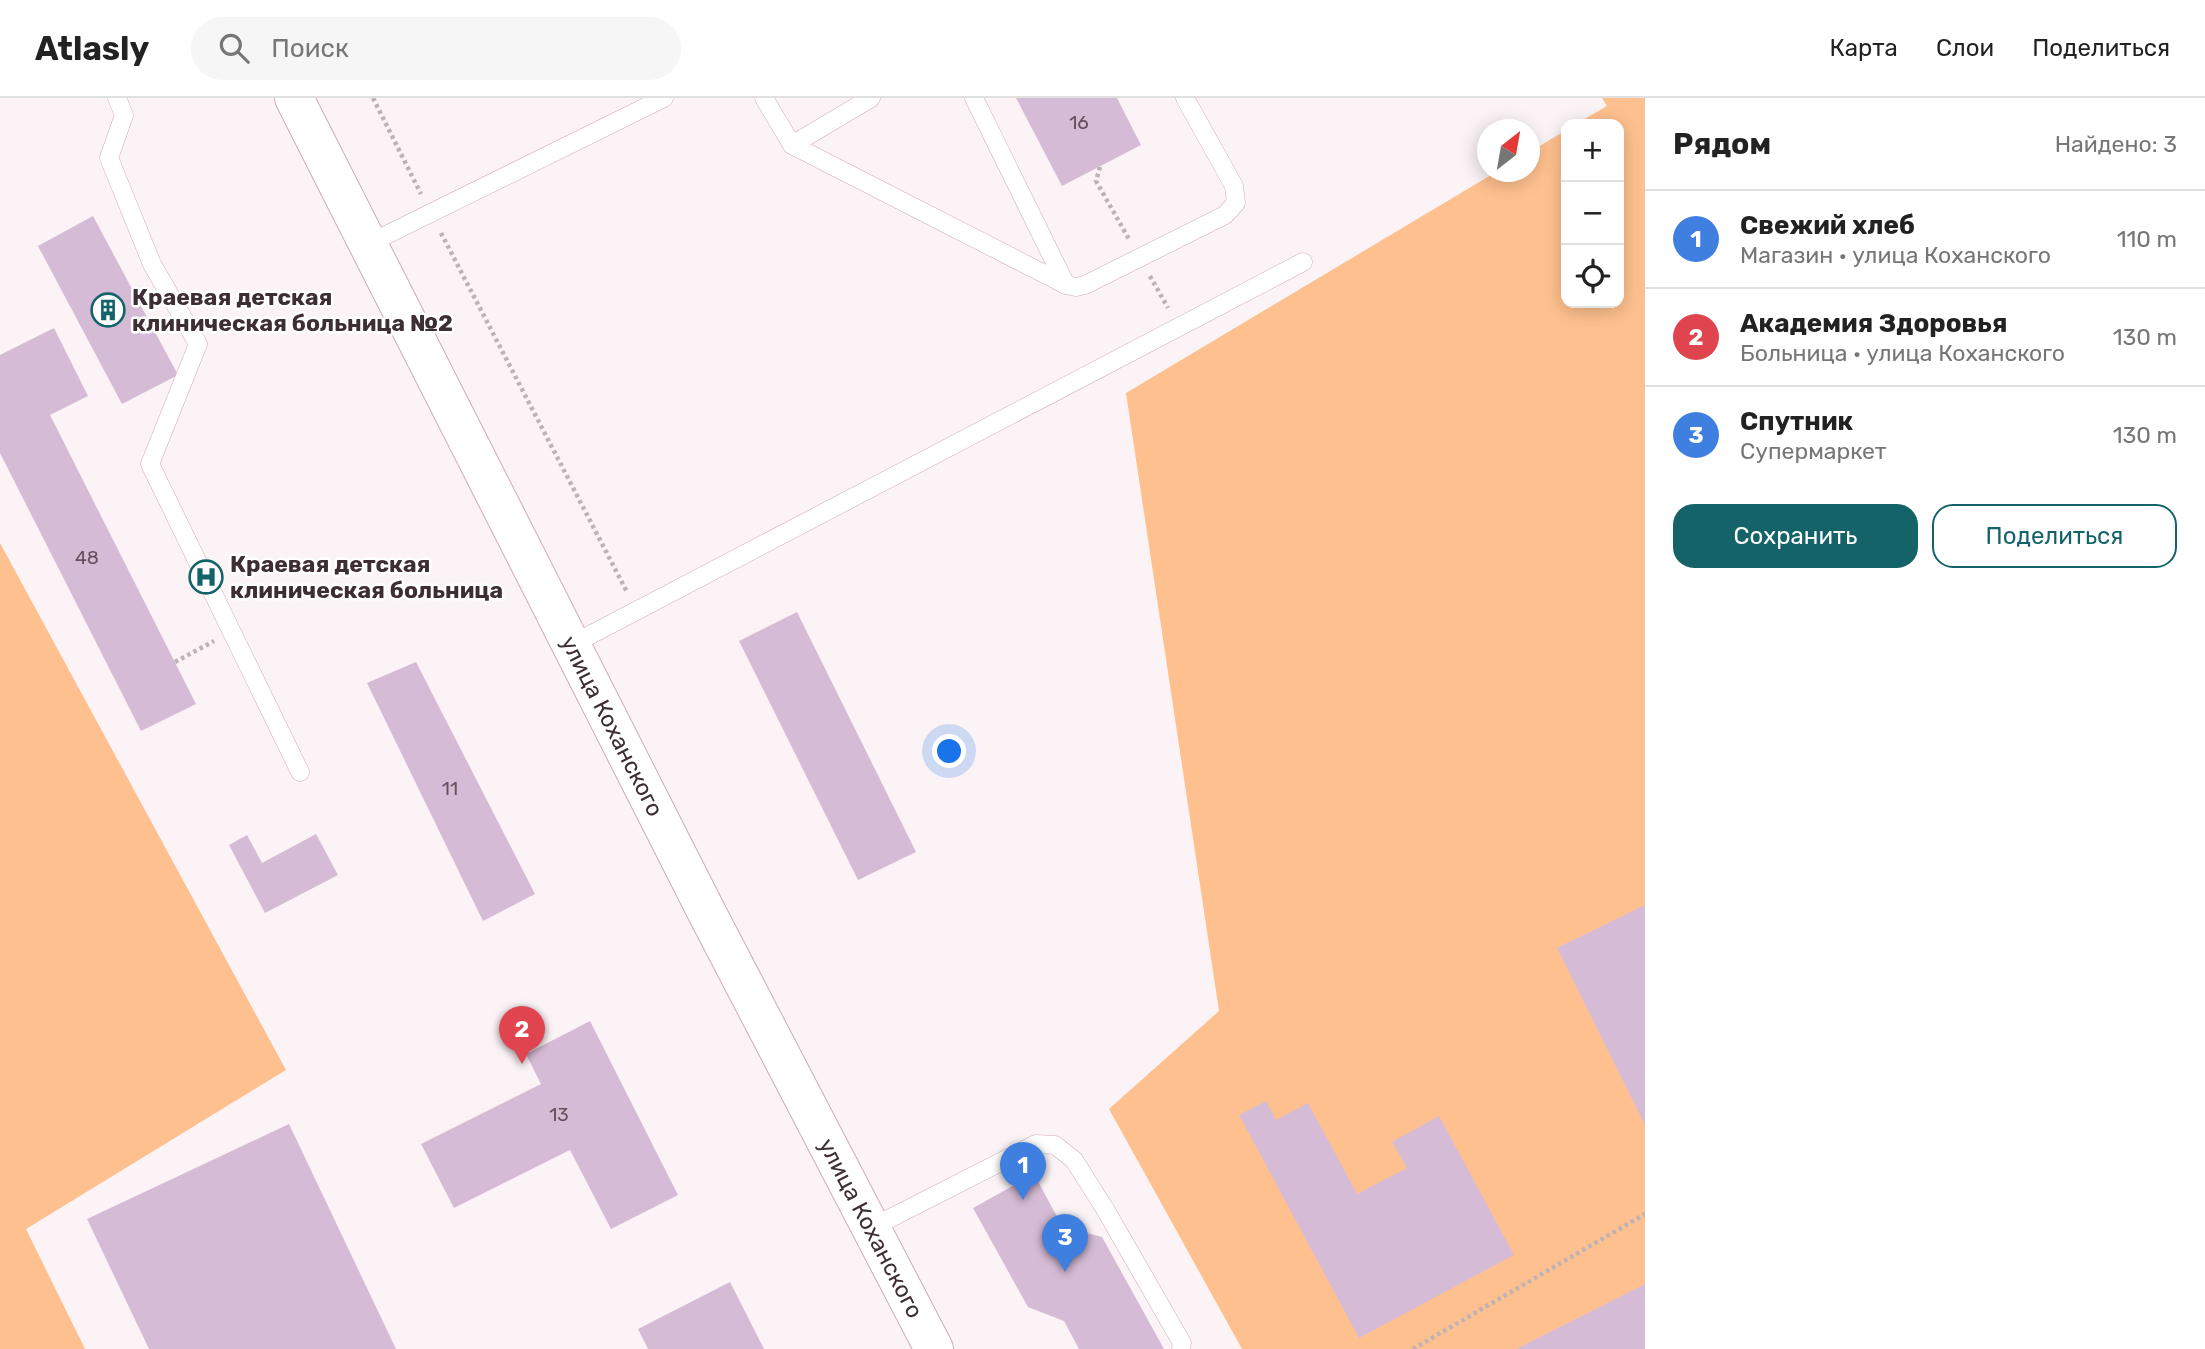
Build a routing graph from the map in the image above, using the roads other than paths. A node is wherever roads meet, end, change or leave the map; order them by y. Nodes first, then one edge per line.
1 (117, 98) edge
2 (294, 98) edge
3 (664, 98) edge
4 (764, 98) edge
5 (871, 98) edge
6 (974, 98) edge
7 (1185, 98) edge
8 (792, 145) junction
9 (368, 244) junction
10 (1303, 262) dead end
11 (1066, 285) junction
12 (571, 645) junction
13 (300, 772) dead end
14 (871, 1228) junction
15 (934, 1349) edge
16 (1181, 1349) edge

1 - 13 lane
2 - 9 street, улица Коханского
3 - 9 lane
4 - 8 lane
5 - 8 lane
6 - 11 lane
7 - 11 lane
8 - 11 lane
9 - 12 street, улица Коханского
10 - 12 lane
12 - 14 street, улица Коханского
14 - 15 street, улица Коханского
14 - 16 lane

